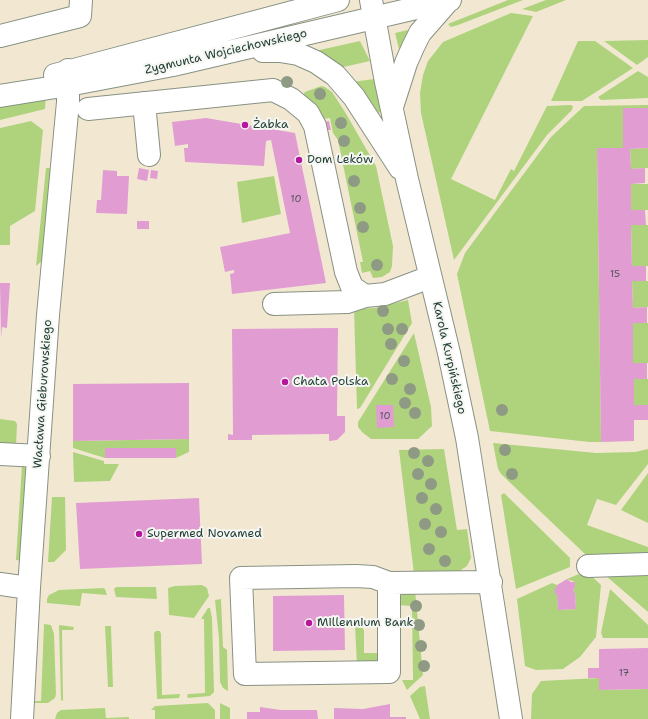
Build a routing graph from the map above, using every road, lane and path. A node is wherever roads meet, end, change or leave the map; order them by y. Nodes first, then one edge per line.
1 (82, 0) edge
2 (338, 0) edge
3 (449, 0) edge
4 (373, 9) edge
5 (0, 36) edge
6 (229, 52) junction
7 (68, 78) junction
8 (0, 96) edge
9 (144, 103) junction
10 (392, 108) junction
11 (88, 109) dead end
12 (149, 155) dead end
13 (407, 179) junction
14 (430, 277) junction
15 (365, 296) junction
16 (274, 304) dead end
17 (0, 454) edge
18 (39, 456) junction
19 (648, 564) edge
20 (588, 566) dead end
21 (491, 582) junction
22 (389, 583) junction
23 (0, 584) edge
24 (29, 588) junction
25 (22, 719) edge
26 (511, 719) edge

1 - 5 street
2 - 7 street, Zygmunta Wojciechowskiego
3 - 4 street, Zygmunta Wojciechowskiego
3 - 10 street
4 - 6 street, Zygmunta Wojciechowskiego
4 - 10 street, Karola Kurpińskiego
6 - 7 street, Zygmunta Wojciechowskiego
6 - 13 street
7 - 8 street, Zygmunta Wojciechowskiego
7 - 18 street, Wacława Gieburowskiego
9 - 11 street
9 - 12 street
9 - 15 street
10 - 13 street, Karola Kurpińskiego
13 - 14 street, Karola Kurpińskiego
14 - 15 street
14 - 21 street, Karola Kurpińskiego
15 - 16 street
17 - 18 street
18 - 24 street, Wacława Gieburowskiego
19 - 20 street
21 - 22 street
21 - 26 street, Karola Kurpińskiego
22 - 22 street
23 - 24 street
24 - 25 street, Wacława Gieburowskiego

